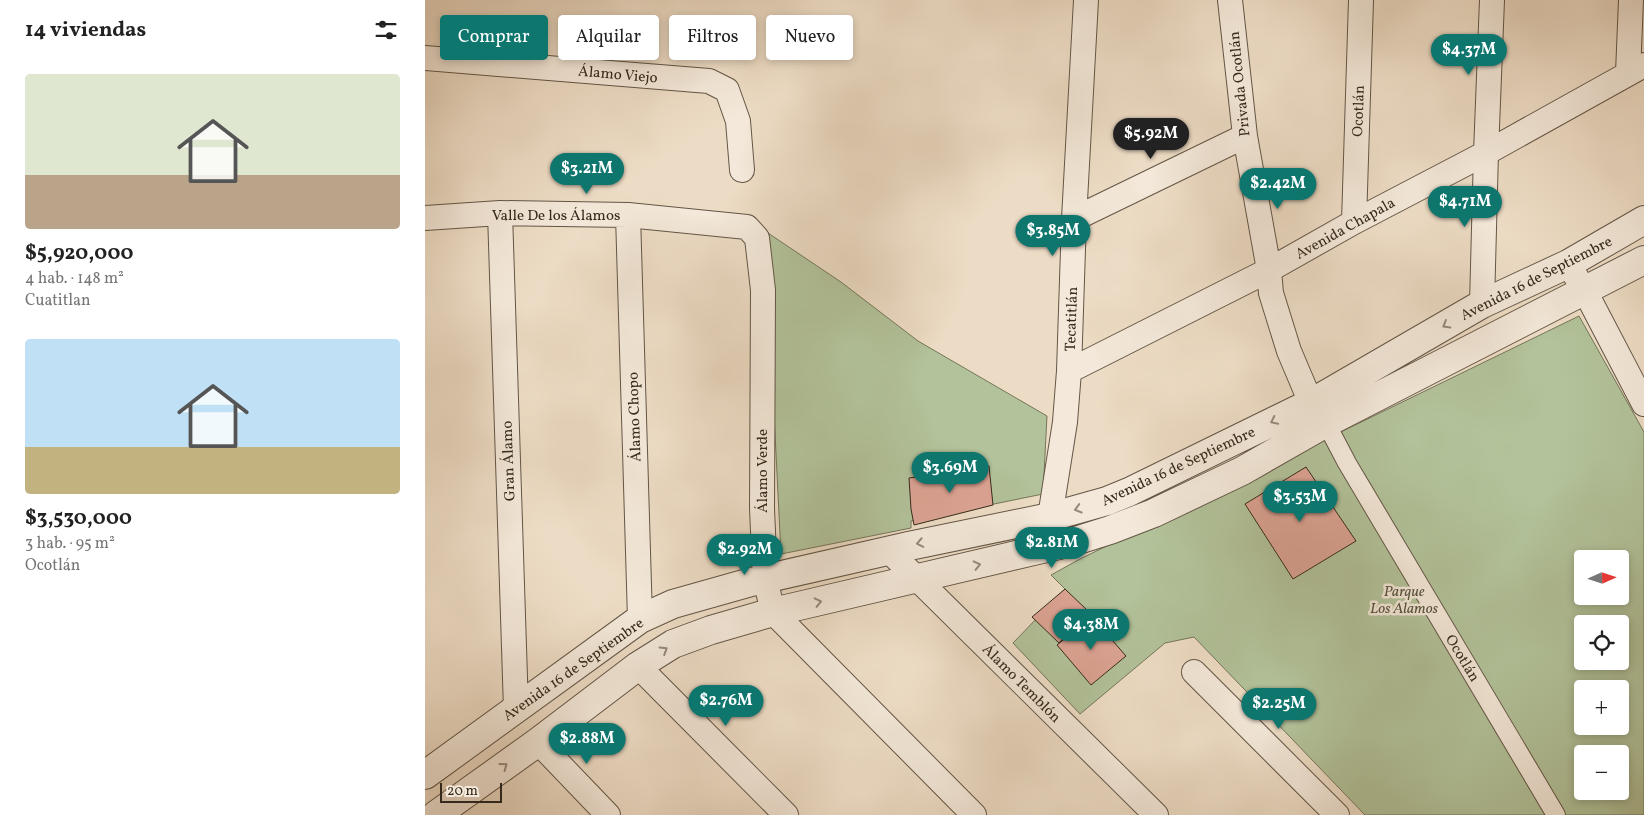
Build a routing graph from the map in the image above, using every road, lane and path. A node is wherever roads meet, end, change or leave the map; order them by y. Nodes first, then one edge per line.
1 (1086, 0) edge
2 (1230, 0) edge
3 (1361, 0) edge
4 (1492, 0) edge
5 (1631, 0) edge
6 (425, 58) edge
7 (1636, 69) edge
8 (1245, 136) junction
9 (1486, 153) junction
10 (743, 170) dead end
11 (499, 213) junction
12 (628, 215) junction
13 (425, 218) edge
14 (1074, 218) junction
15 (1644, 220) edge
16 (1354, 222) junction
17 (747, 227) joint
18 (1644, 260) edge
19 (1568, 264) junction
20 (1269, 270) junction
21 (1585, 291) junction
22 (1482, 304) junction
23 (1069, 372) junction
24 (1644, 404) edge
25 (1319, 413) junction
26 (1050, 517) junction
27 (888, 550) junction
28 (765, 579) junction
29 (917, 580) junction
30 (773, 612) junction
31 (640, 619) junction
32 (638, 666) junction
33 (1194, 672) dead end
34 (515, 709) junction
35 (537, 742) junction
36 (425, 776) edge
37 (436, 815) edge
38 (608, 815) edge
39 (786, 815) edge
40 (974, 815) edge
41 (1156, 815) edge
42 (1337, 815) edge
43 (1555, 815) edge

1 - 14 street, Tecatitlán
2 - 8 street, Privada Ocotlán
3 - 16 street, Ocotlán
4 - 9 street
5 - 7 street
6 - 10 street, Álamo Viejo
7 - 9 street, Avenida Chapala
8 - 14 street
8 - 20 street, Privada Ocotlán
9 - 16 street, Avenida Chapala
9 - 22 street
11 - 12 street, Valle De los Álamos
11 - 13 street, Valle De los Álamos
11 - 34 street, Gran Álamo
12 - 17 street, Valle De los Álamos
12 - 31 street, Álamo Chopo
14 - 23 street, Tecatitlán
15 - 19 street, Avenida 16 de Septiembre
16 - 20 street, Avenida Chapala
17 - 28 street, Álamo Verde
18 - 21 street, Avenida 16 de Septiembre
19 - 21 street
19 - 22 street, Avenida 16 de Septiembre
20 - 23 street, Avenida Chapala
20 - 25 street, Privada Ocotlán
21 - 24 street
21 - 25 street, Avenida 16 de Septiembre
22 -> 25 street, Avenida 16 de Septiembre
23 - 26 street, Tecatitlán
25 -> 26 street, Avenida 16 de Septiembre
29 -> 25 street, Avenida 16 de Septiembre
25 - 43 street, Ocotlán
26 -> 27 street, Avenida 16 de Septiembre
27 - 28 street, Avenida 16 de Septiembre
27 - 29 street, Álamo Temblón
28 - 30 street, Álamo Verde
28 - 31 street, Avenida 16 de Septiembre
30 -> 29 street, Avenida 16 de Septiembre
29 - 41 street, Álamo Temblón
32 -> 30 street, Avenida 16 de Septiembre
30 - 40 street
31 - 34 street, Avenida 16 de Septiembre
32 - 35 street, Avenida 16 de Septiembre
32 - 39 street
33 - 42 street
34 - 36 street, Avenida 16 de Septiembre
37 -> 35 street, Avenida 16 de Septiembre
35 - 38 street

